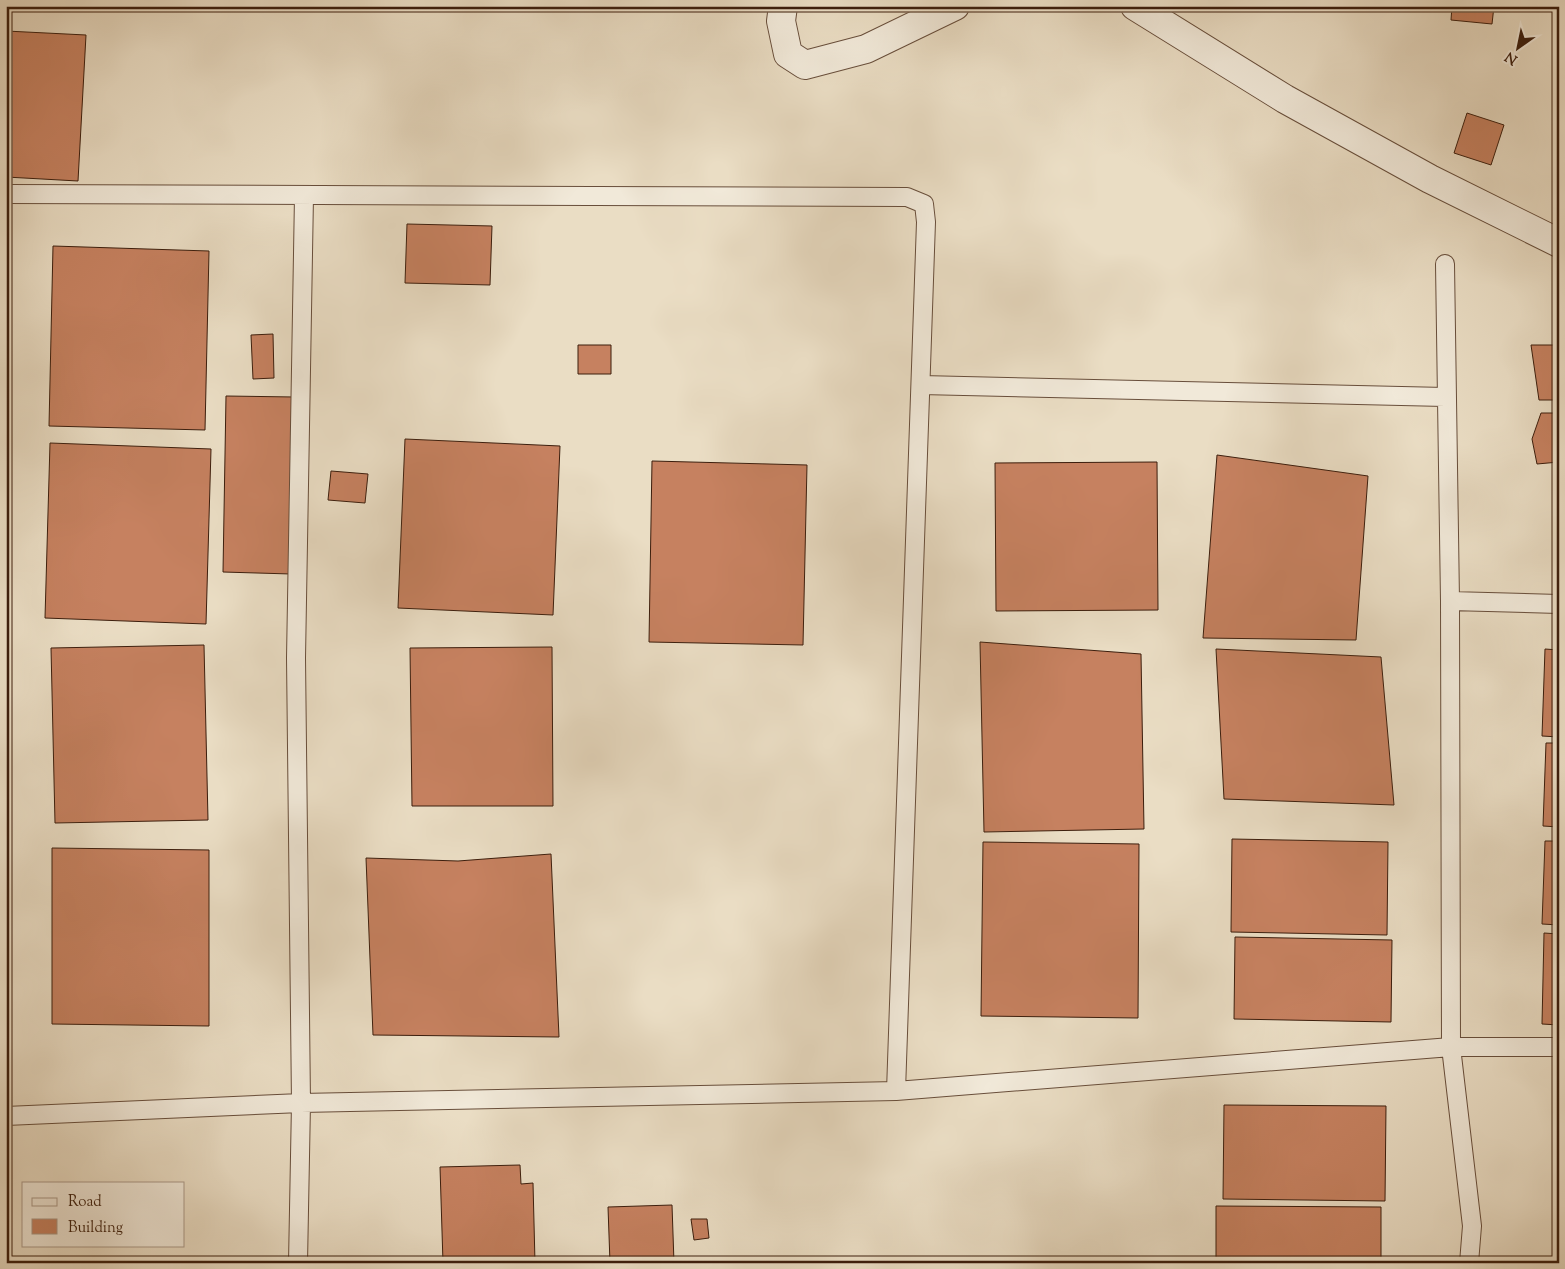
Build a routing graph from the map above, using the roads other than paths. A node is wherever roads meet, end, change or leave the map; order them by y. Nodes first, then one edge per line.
1 (783, 6) edge
2 (955, 6) edge
3 (1135, 6) edge
4 (6, 194) edge
5 (304, 196) junction
6 (1559, 243) edge
7 (1445, 264) dead end
8 (921, 385) junction
9 (1445, 397) junction
10 (1450, 601) junction
11 (1559, 604) edge
12 (1450, 1047) junction
13 (1559, 1047) edge
14 (896, 1091) junction
15 (301, 1103) junction
16 (6, 1116) edge
17 (298, 1263) edge
18 (1468, 1263) edge

1 - 2 street
3 - 6 street
4 - 5 lane
5 - 8 lane
5 - 15 lane
7 - 9 lane
8 - 9 lane
8 - 14 lane
9 - 10 lane
10 - 11 lane
10 - 12 lane
12 - 13 lane
12 - 14 lane
12 - 18 lane
14 - 15 lane
15 - 16 lane
15 - 17 lane

